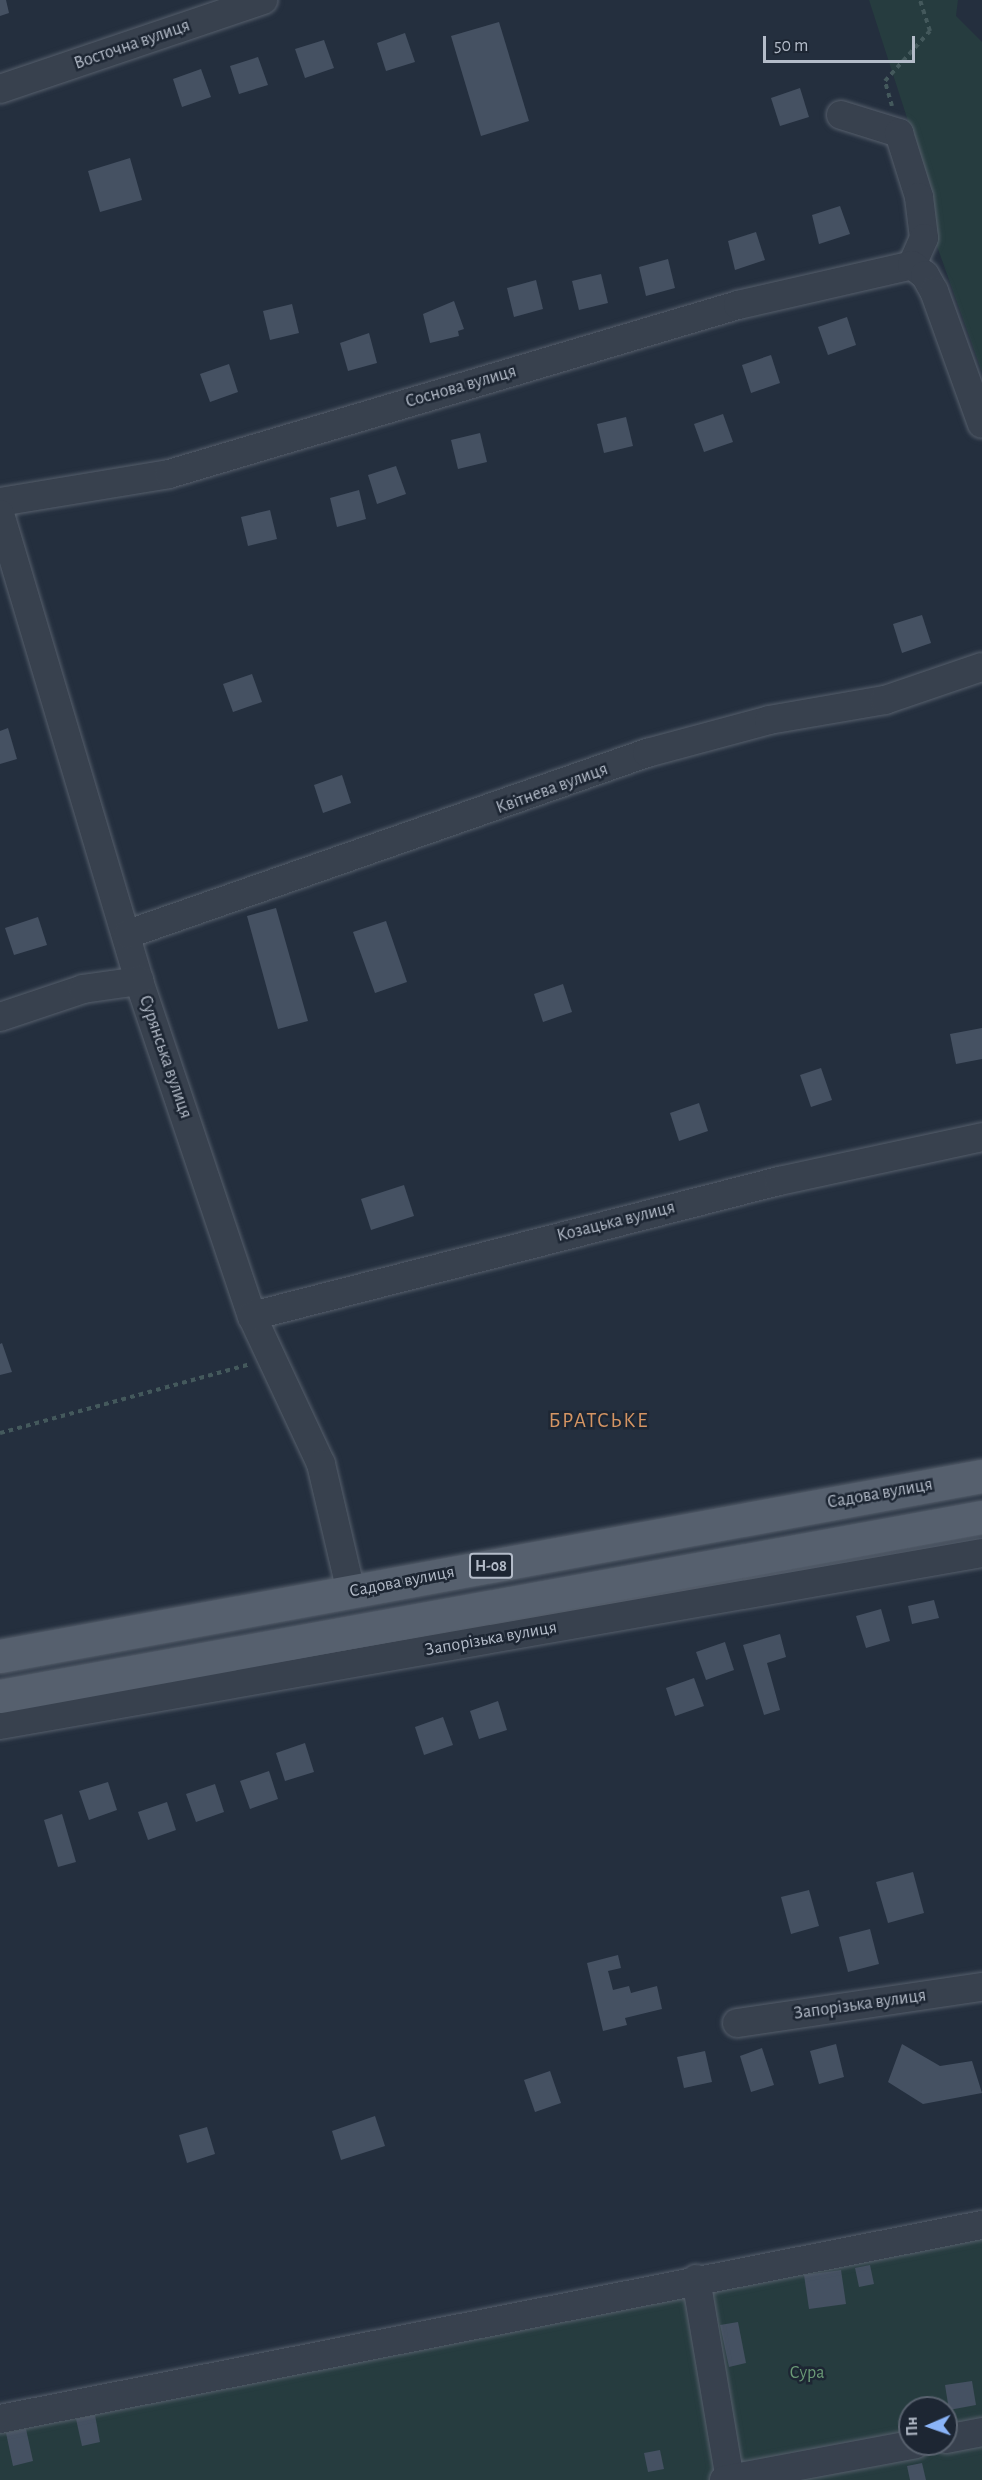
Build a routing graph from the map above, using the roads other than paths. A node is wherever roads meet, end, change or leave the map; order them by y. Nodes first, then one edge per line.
1 (263, 0) edge
2 (0, 90) edge
3 (841, 115) dead end
4 (916, 267) junction
5 (982, 424) edge
6 (0, 502) edge
7 (0, 514) edge
8 (982, 667) edge
9 (128, 934) junction
10 (139, 981) junction
11 (0, 1017) edge
12 (982, 1137) edge
13 (252, 1316) junction
14 (982, 1476) edge
15 (982, 1517) edge
16 (936, 1525) junction
17 (982, 1530) edge
18 (982, 1553) edge
19 (351, 1592) junction
20 (0, 1656) edge
21 (0, 1696) edge
22 (0, 1725) edge
23 (982, 1987) edge
24 (737, 2023) dead end
25 (982, 2225) edge
26 (696, 2279) junction
27 (0, 2419) edge
28 (982, 2432) edge
29 (958, 2437) edge
30 (898, 2447) edge
31 (727, 2479) edge

1 - 2 street, Восточна вулиця
3 - 4 street
4 - 5 street
4 - 6 street, Соснова вулиця
7 - 9 street, Сурянська вулиця
8 - 9 street, Квітнева вулиця
9 - 10 street, Сурянська вулиця
10 - 11 street
10 - 13 street, Сурянська вулиця
12 - 13 street, Козацька вулиця
13 - 19 street, Сурянська вулиця
14 - 19 main road, Садова вулиця / Н-08
15 - 16 main road, Н-08
16 - 17 main road
16 - 21 main road, Н-08
18 - 22 street, Запорізька вулиця
19 - 20 main road, Садова вулиця / Н-08
23 - 24 street, Запорізька вулиця
25 - 26 street
26 - 27 street
26 - 31 street
28 - 29 street
30 - 31 street

